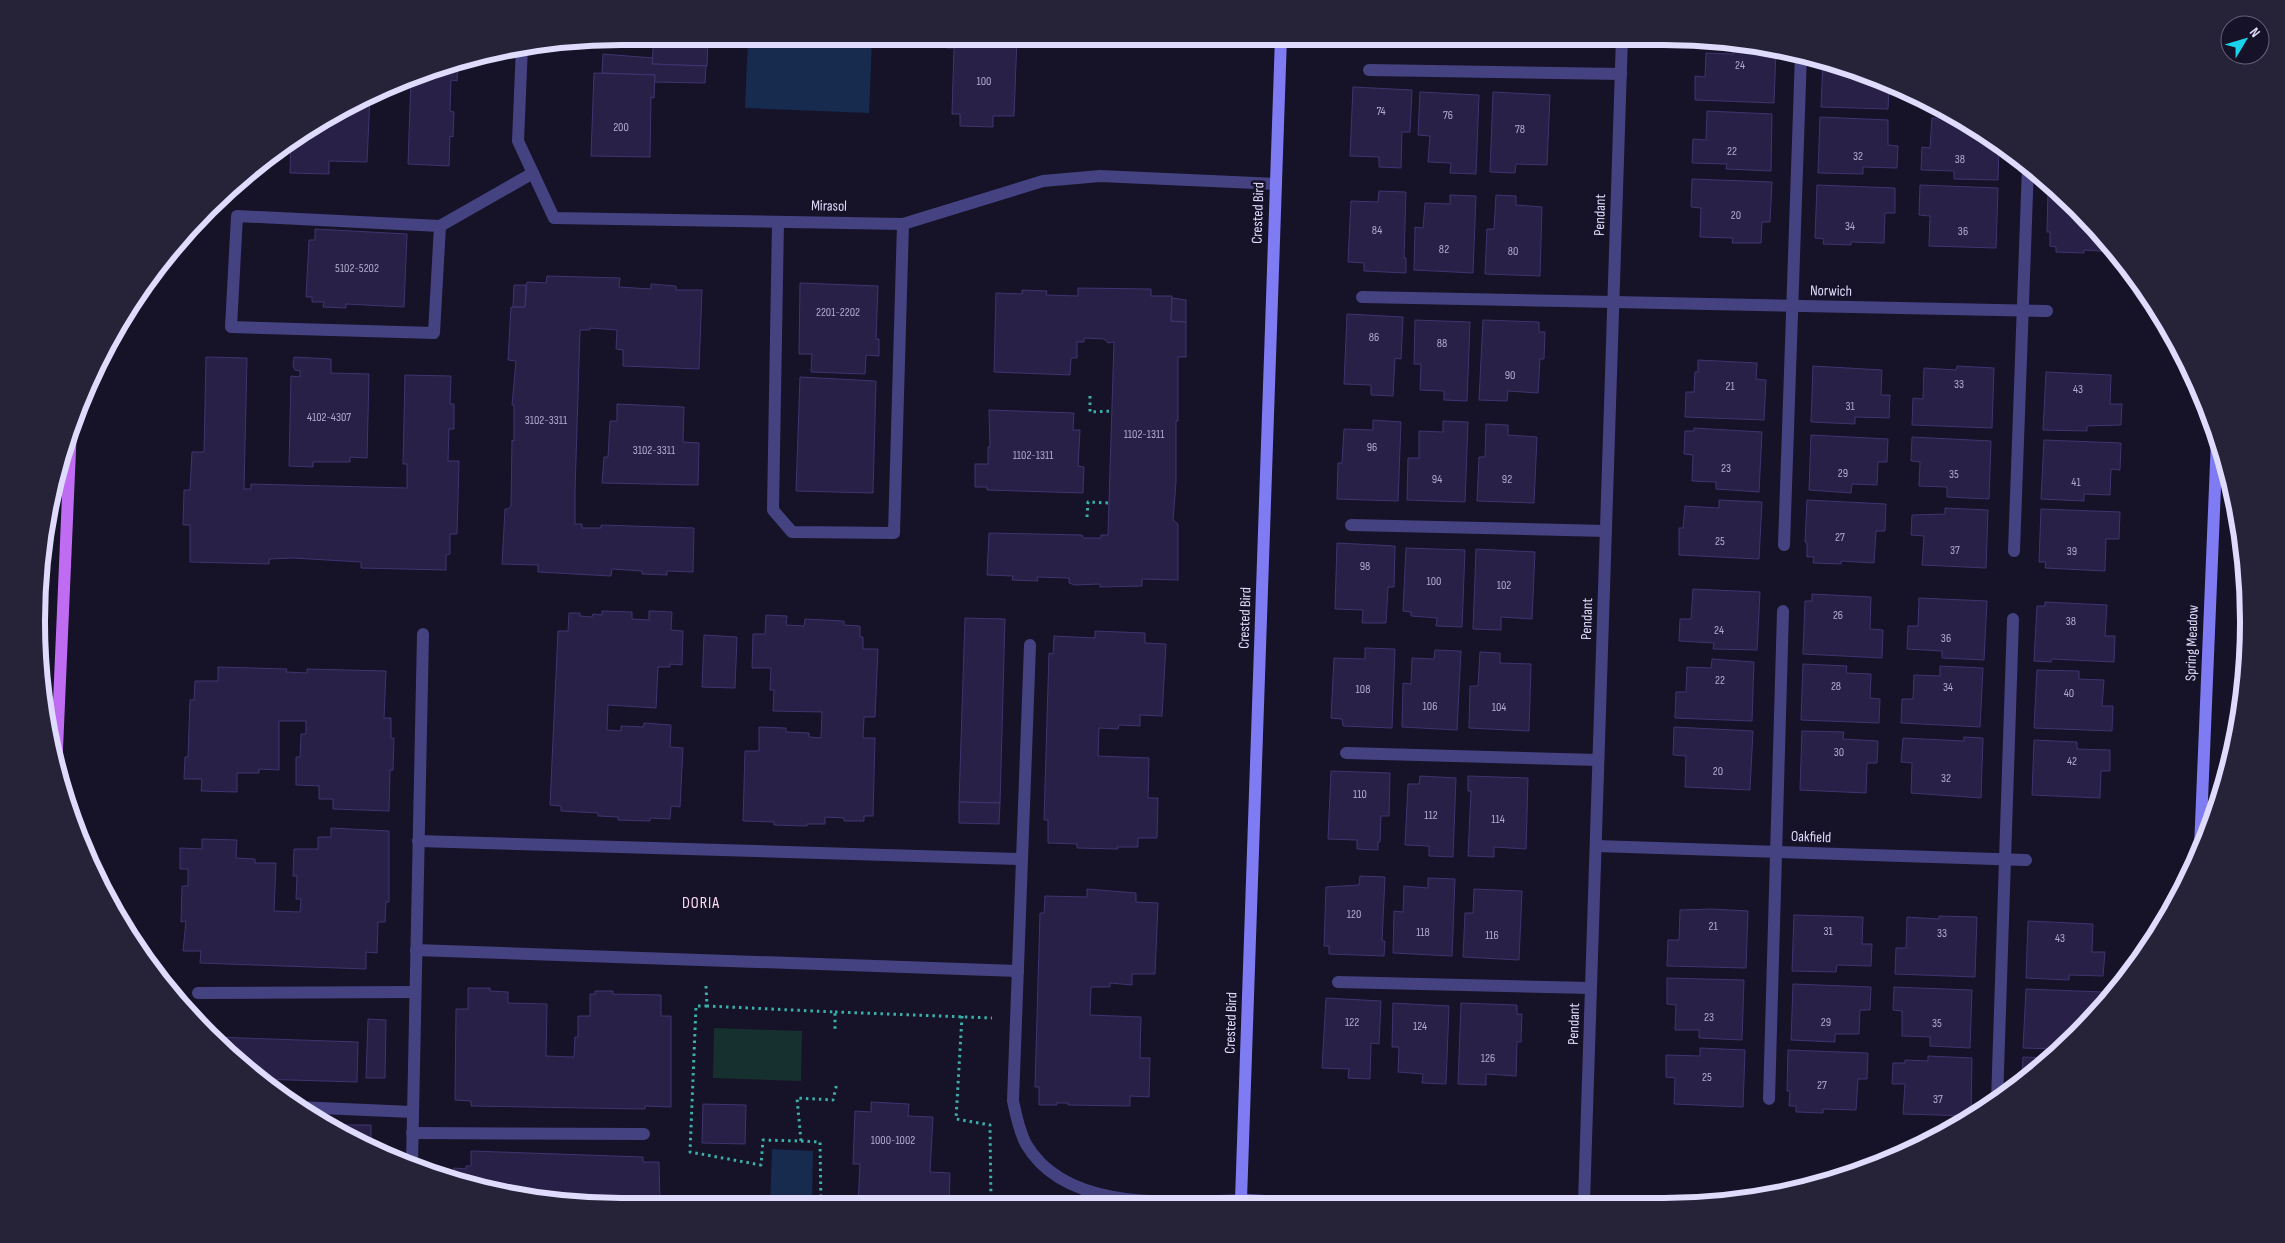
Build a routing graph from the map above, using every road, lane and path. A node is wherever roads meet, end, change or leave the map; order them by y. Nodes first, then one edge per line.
1 (1281, 45) edge
2 (1622, 45) edge
3 (522, 54) edge
4 (1802, 62) edge
5 (1369, 70) dead end
6 (1621, 74) junction
7 (533, 173) junction
8 (2028, 175) edge
9 (1276, 184) junction
10 (778, 222) junction
11 (903, 224) junction
12 (440, 226) junction
13 (1362, 297) dead end
14 (1614, 302) junction
15 (1792, 306) junction
16 (2022, 310) junction
17 (2047, 311) dead end
18 (1090, 396) dead end
19 (1112, 411) dead end
20 (70, 457) edge
21 (2216, 459) edge
22 (1109, 503) dead end
23 (1087, 517) dead end
24 (1351, 525) dead end
25 (1606, 531) junction
26 (1784, 545) dead end
27 (2014, 551) dead end
28 (1783, 611) dead end
29 (2013, 619) dead end
30 (423, 634) dead end
31 (1030, 645) dead end
32 (57, 740) edge
33 (1346, 753) dead end
34 (1598, 760) junction
35 (2201, 829) edge
36 (418, 841) junction
37 (1596, 846) junction
38 (1776, 852) junction
39 (1022, 859) junction
40 (2005, 860) junction
41 (2026, 860) dead end
42 (416, 950) junction
43 (1018, 971) junction
44 (1338, 982) dead end
45 (706, 986) dead end
46 (1591, 988) junction
47 (415, 992) junction
48 (198, 994) dead end
49 (707, 1006) junction
50 (992, 1011) dead end
51 (835, 1012) junction
52 (962, 1016) junction
53 (835, 1029) dead end
54 (837, 1083) dead end
55 (1997, 1091) edge
56 (1769, 1099) dead end
57 (312, 1108) edge
58 (413, 1112) junction
59 (412, 1132) junction
60 (644, 1134) dead end
61 (801, 1142) junction
62 (412, 1158) edge
63 (820, 1198) edge
64 (990, 1198) edge
65 (1120, 1198) edge
66 (1241, 1198) edge
67 (1584, 1198) edge

1 - 9 street, Crested Bird
2 - 6 street, Pendant
3 - 7 street, Mirasol
4 - 15 street
5 - 6 street
6 - 14 street, Pendant
7 - 10 street, Mirasol
7 - 12 street
8 - 16 street
9 - 11 street, Mirasol
9 - 66 street, Crested Bird
10 - 11 street, Mirasol
10 - 11 street
12 - 12 street
13 - 14 street, Norwich
14 - 15 street, Norwich
14 - 25 street, Pendant
15 - 16 street, Norwich
15 - 26 street
16 - 17 street, Norwich
16 - 27 street
18 - 19 path
20 - 32 main road
21 - 35 street, Spring Meadow
22 - 23 path
24 - 25 street
25 - 34 street, Pendant
28 - 38 street
29 - 40 street
30 - 36 street
31 - 39 street
33 - 34 street
34 - 37 street, Pendant
36 - 39 street
36 - 42 street
37 - 38 street, Oakfield
37 - 46 street, Pendant
38 - 40 street, Oakfield
38 - 56 street
39 - 43 street
40 - 41 street, Oakfield
40 - 55 street
42 - 43 street
42 - 47 street
43 - 65 street
44 - 46 street
45 - 49 path
46 - 67 street, Pendant
47 - 48 street
47 - 58 street
49 - 51 path
49 - 61 path
50 - 52 path
51 - 52 path
51 - 53 path
52 - 64 path
54 - 61 path
57 - 58 street
58 - 59 street
59 - 60 street
59 - 62 street
61 - 63 path

